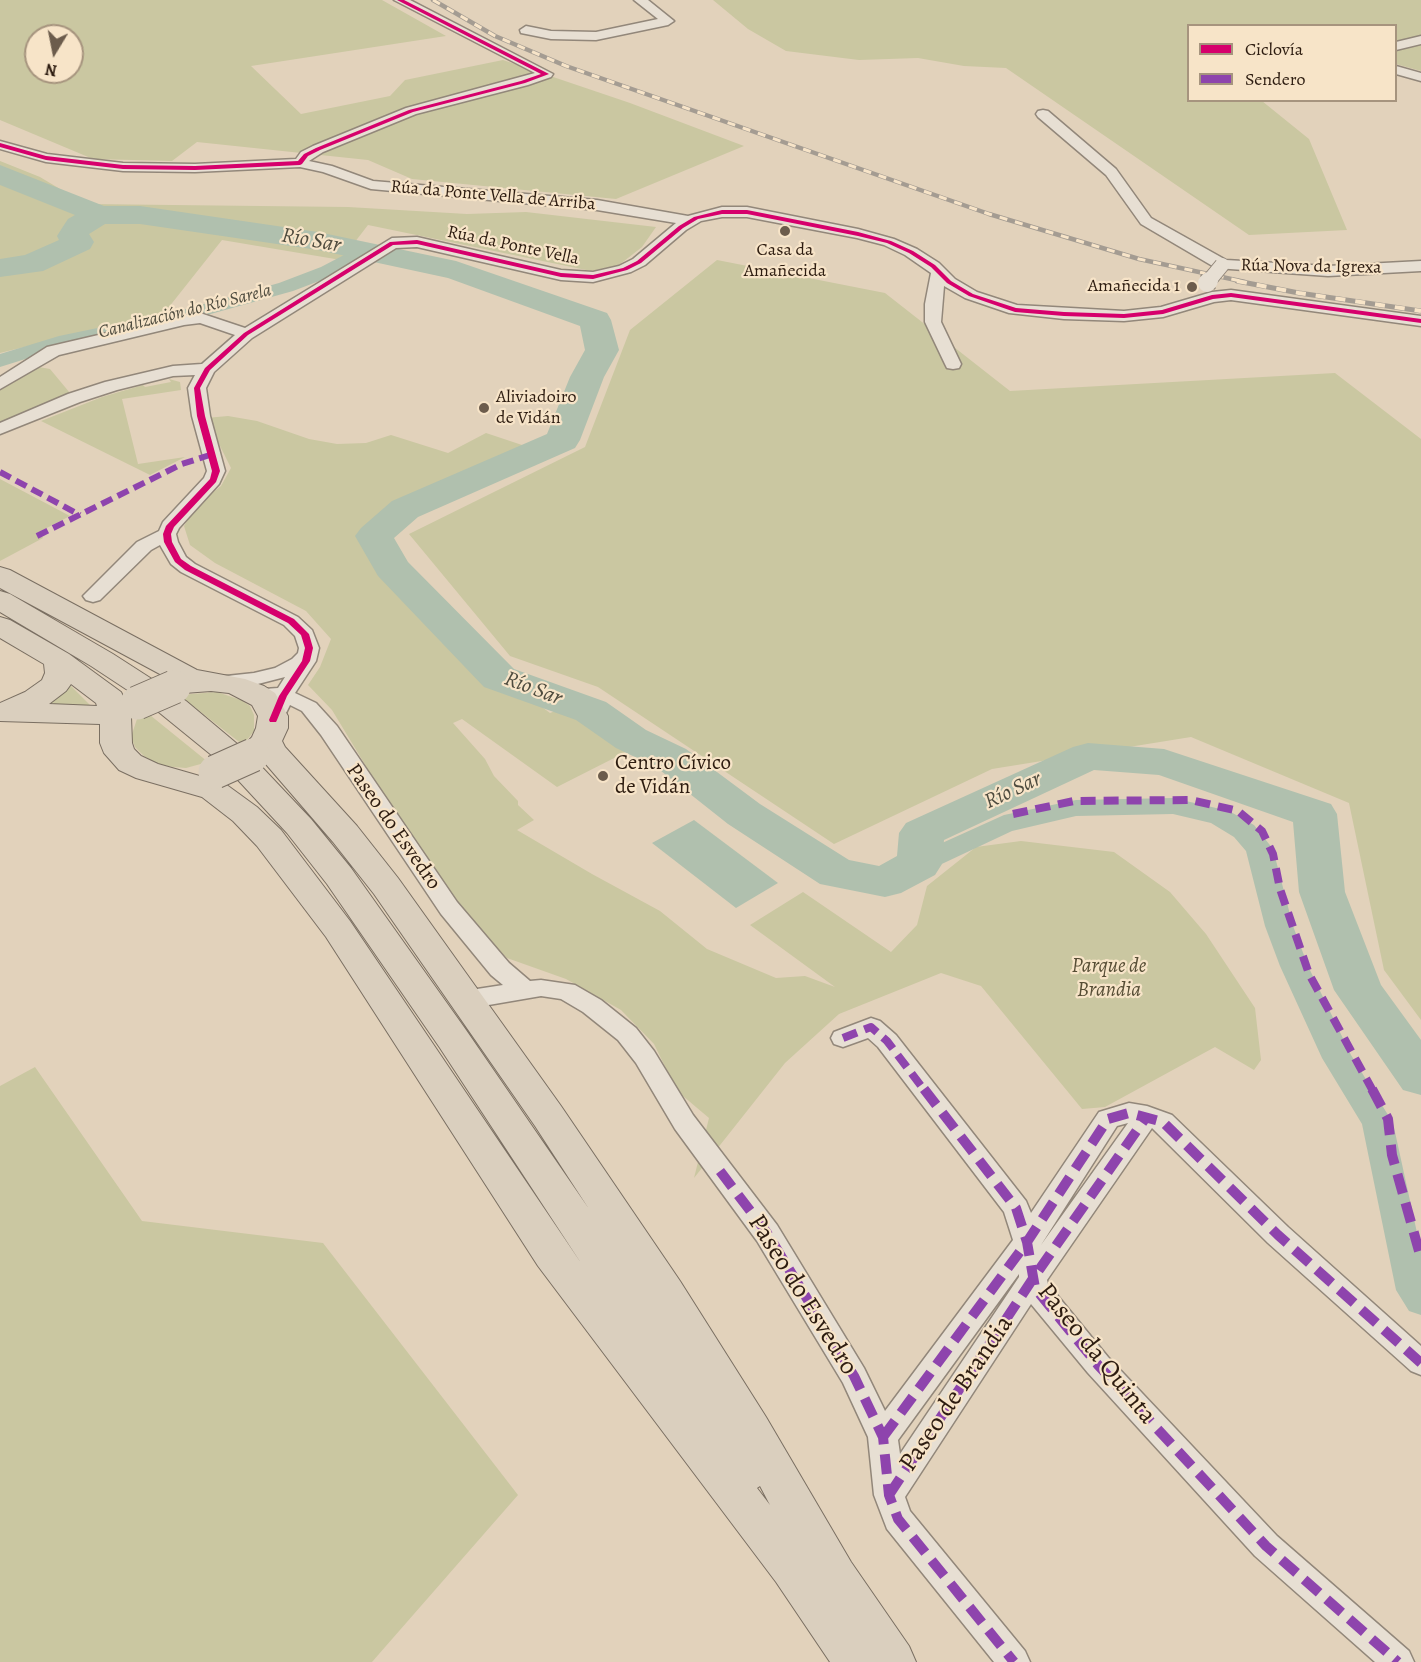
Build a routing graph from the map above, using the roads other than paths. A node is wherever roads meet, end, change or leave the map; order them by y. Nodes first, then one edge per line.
1 (400, 0) edge
2 (640, 0) edge
3 (526, 30) dead end
4 (1421, 40) edge
5 (1397, 46) edge
6 (1397, 71) edge
7 (1421, 77) edge
8 (1043, 114) dead end
9 (0, 145) edge
10 (300, 163) junction
11 (689, 221) junction
12 (1222, 265) junction
13 (1421, 266) edge
14 (939, 272) junction
15 (1209, 290) junction
16 (1421, 321) edge
17 (246, 334) junction
18 (952, 364) dead end
19 (207, 369) junction
20 (0, 384) edge
21 (0, 429) edge
22 (167, 534) junction
23 (0, 576) edge
24 (93, 596) dead end
25 (0, 600) edge
26 (0, 626) edge
27 (307, 654) junction
28 (58, 660) junction
29 (211, 682) junction
30 (11, 715) edge
31 (124, 726) junction
32 (269, 728) junction
33 (164, 776) junction
34 (524, 990) junction
35 (462, 992) junction
36 (843, 1038) dead end
37 (1147, 1116) junction
38 (1027, 1242) junction
39 (1034, 1277) junction
40 (1421, 1363) edge
41 (883, 1437) junction
42 (889, 1495) junction
43 (830, 1595) junction
44 (857, 1662) edge
45 (892, 1662) edge
46 (1014, 1662) edge
47 (1398, 1662) edge

1 - 10 street
2 - 3 street
4 - 5 street
6 - 7 street
8 - 12 street, Rúa Nova da Igrexa
9 - 10 street, Rúa da Ponte Vella de Arriba
10 - 11 street, Rúa da Ponte Vella de Arriba
11 - 14 street
11 - 17 street, Rúa da Ponte Vella
12 - 13 street, Rúa Nova da Igrexa
12 - 15 street, bridge
14 - 15 street
14 - 18 street
15 - 16 street
17 - 19 street
17 - 20 street
19 - 21 street
19 - 22 street
22 - 24 street
22 - 27 street
23 - 29 main road
25 - 43 main road
26 - 28 main road
27 - 29 street
27 - 32 street
28 - 30 main road
28 - 31 main road
29 - 31 main road, bridge
29 - 32 main road
30 - 31 main road
30 - 31 main road
31 - 33 main road
32 - 33 main road, bridge
32 - 34 street, Paseo do Esvedro
32 - 35 main road
33 - 43 main road
34 - 35 street, Paseo do Esvedro
34 - 41 street, Paseo do Esvedro
35 - 43 main road
36 - 38 street, Paseo da Quinta
37 - 38 street, Paseo de Brandia
37 - 39 street, Paseo de Brandia
37 - 40 street
38 - 39 street, Paseo da Quinta
38 - 41 street, Paseo de Brandia
39 - 42 street, Paseo de Brandia
39 - 47 street, Paseo da Quinta
41 - 42 street, Paseo do Esvedro
42 - 46 street, Paseo do Esvedro
43 - 44 main road
43 - 45 main road

